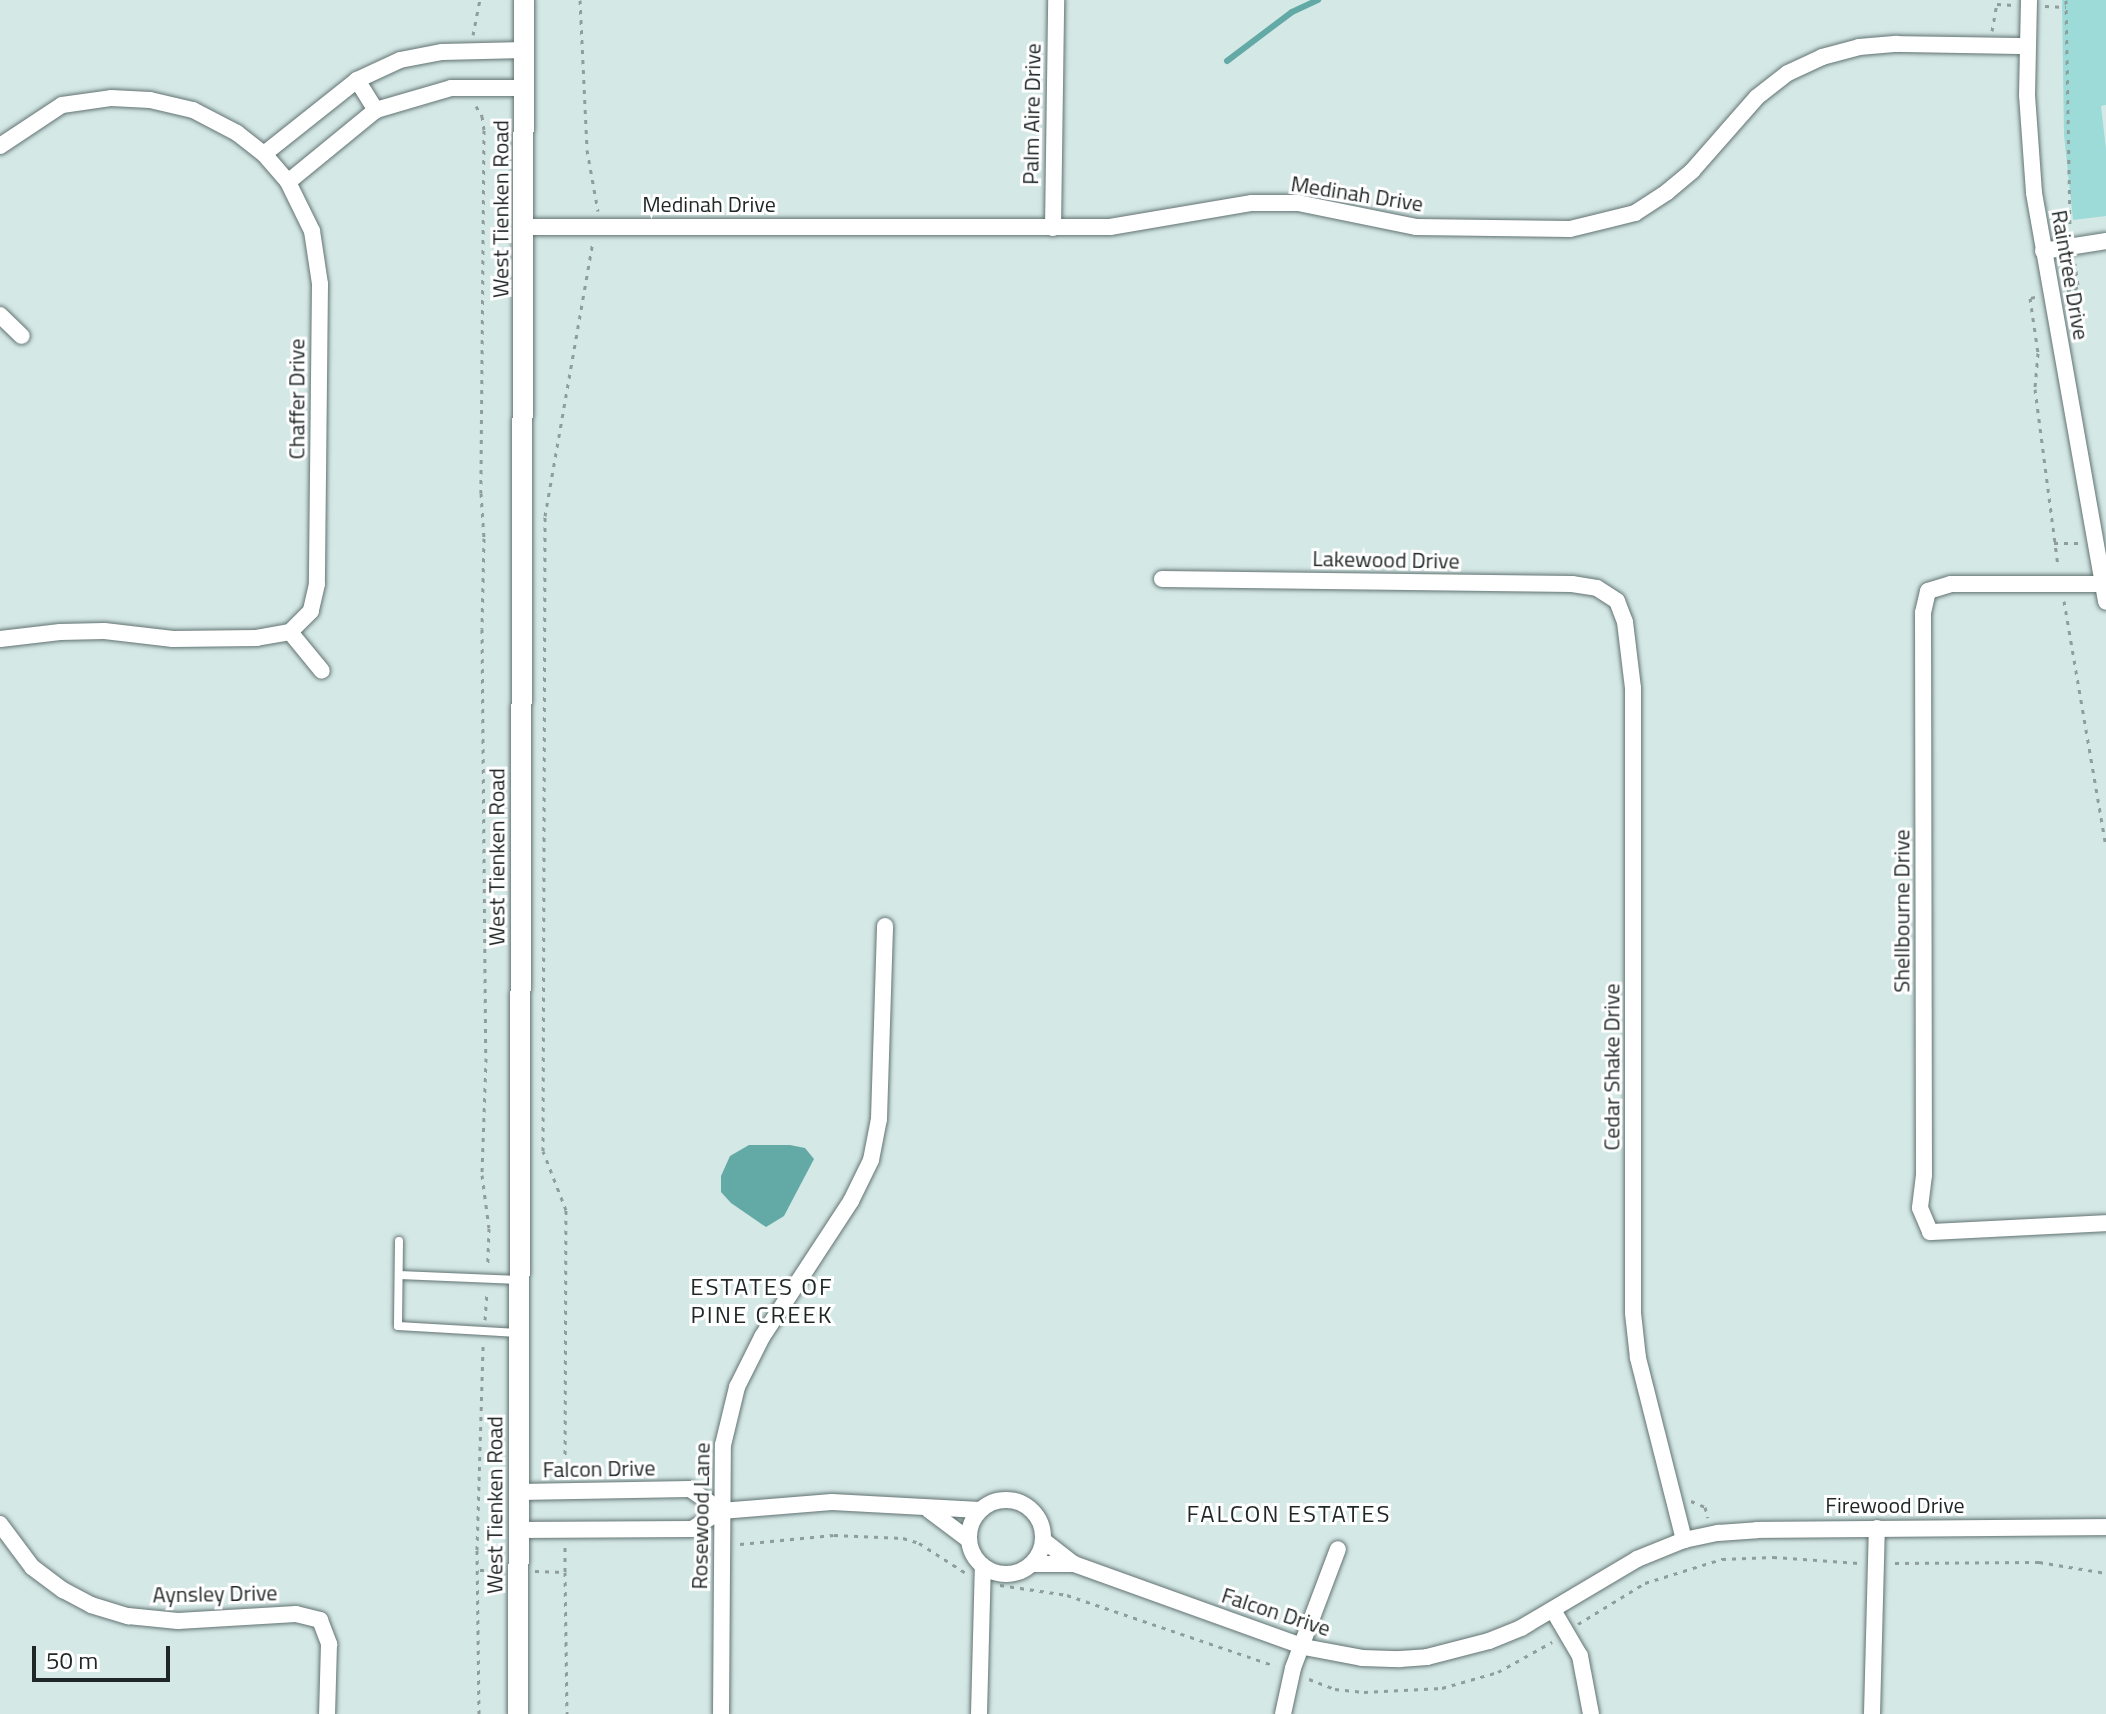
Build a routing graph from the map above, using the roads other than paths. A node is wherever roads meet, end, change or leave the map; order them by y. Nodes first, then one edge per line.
1 (524, 0) edge
2 (1056, 0) edge
3 (2029, 0) edge
4 (2026, 46) junction
5 (524, 50) junction
6 (357, 80) junction
7 (524, 88) junction
8 (376, 110) junction
9 (0, 146) edge
10 (264, 154) junction
11 (288, 182) junction
12 (525, 227) junction
13 (1053, 228) junction
14 (2106, 241) edge
15 (2043, 251) junction
16 (0, 315) edge
17 (22, 336) dead end
18 (1162, 579) dead end
19 (2104, 584) edge
20 (1608, 595) joint
21 (2106, 602) edge
22 (290, 632) junction
23 (0, 639) edge
24 (322, 671) dead end
25 (885, 926) dead end
26 (2106, 1223) edge
27 (399, 1241) dead end
28 (399, 1275) junction
29 (519, 1280) junction
30 (519, 1333) junction
31 (519, 1492) junction
32 (929, 1510) junction
33 (980, 1510) junction
34 (721, 1511) junction
35 (0, 1524) edge
36 (2106, 1527) edge
37 (1877, 1528) junction
38 (519, 1530) junction
39 (969, 1540) junction
40 (1043, 1540) junction
41 (1684, 1540) junction
42 (1338, 1549) dead end
43 (1032, 1564) junction
44 (1074, 1564) junction
45 (976, 1571) junction
46 (1006, 1574) junction
47 (984, 1600) junction
48 (1553, 1610) junction
49 (1304, 1647) junction
50 (327, 1714) edge
51 (518, 1714) edge
52 (721, 1714) edge
53 (979, 1714) edge
54 (1283, 1714) edge
55 (1591, 1714) edge
56 (1872, 1714) edge

1 - 5 street, West Tienken Road
2 - 13 street, Palm Aire Drive
3 - 4 street, Raintree Drive
4 - 13 street, Medinah Drive
4 - 15 street, Raintree Drive
5 - 6 street
5 - 7 street, West Tienken Road
6 - 8 street
6 - 10 street
7 - 8 street
7 - 12 street, West Tienken Road
8 - 11 street
9 - 10 street, Chaffer Drive
10 - 11 street, Chaffer Drive
11 - 22 street, Chaffer Drive
12 - 13 street, Medinah Drive
12 - 29 street, West Tienken Road
14 - 15 street
15 - 19 street, Raintree Drive
16 - 17 street
18 - 20 street, Lakewood Drive
19 - 21 street, Raintree Drive
19 - 26 street, Shellbourne Drive
20 - 41 street, Cedar Shake Drive
22 - 23 street
22 - 24 street
25 - 34 street, Rosewood Lane
27 - 28 lane
28 - 29 lane
28 - 30 lane
29 - 30 street, West Tienken Road
30 - 31 street, West Tienken Road
31 - 34 street, Falcon Drive
31 - 38 street, West Tienken Road
32 - 33 street
32 - 34 street
32 - 39 street
33 - 39 street
33 - 40 street
34 - 38 street
34 - 52 street, Rosewood Lane
35 - 50 street, Aynsley Drive
36 - 37 street, Firewood Drive
37 - 41 street, Firewood Drive
37 - 56 street
38 - 51 street, West Tienken Road
39 - 45 street
40 - 43 street
40 - 44 street, Falcon Drive
41 - 48 street, Falcon Drive
42 - 49 street
43 - 44 street, Falcon Drive
43 - 46 street
44 - 49 street, Falcon Drive
45 - 46 street
45 - 47 street
46 - 47 street
47 - 53 street
48 - 49 street, Falcon Drive
48 - 55 street
49 - 54 street

